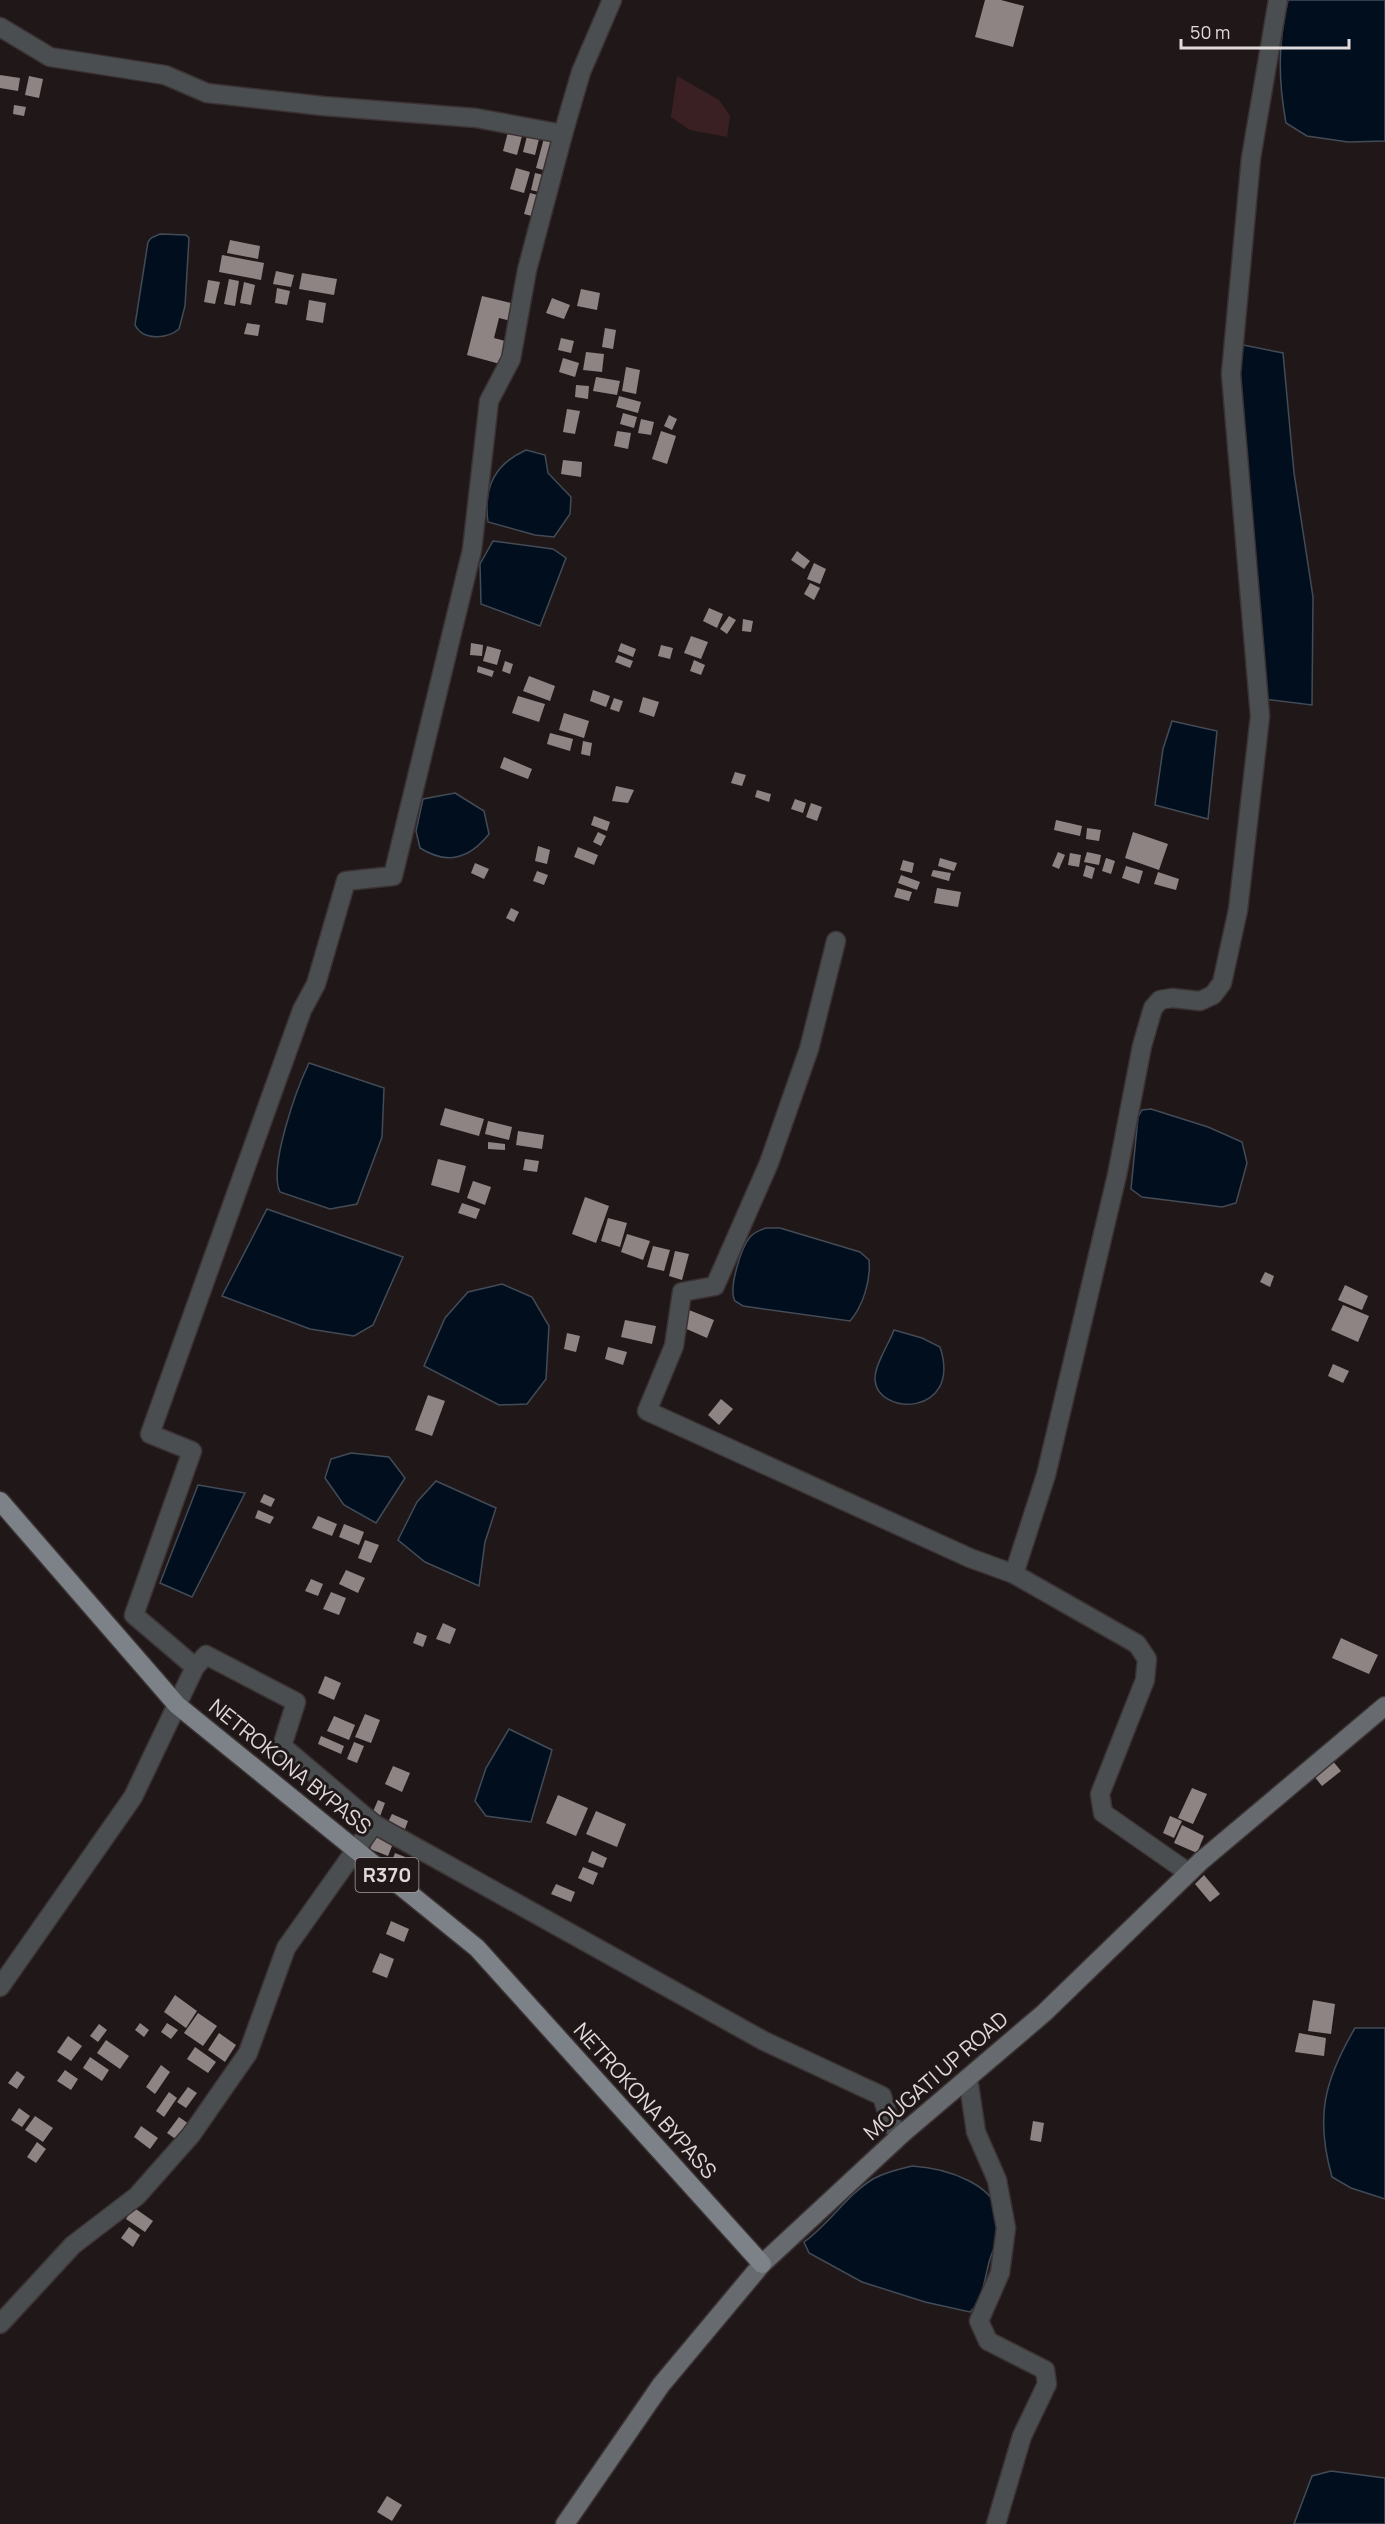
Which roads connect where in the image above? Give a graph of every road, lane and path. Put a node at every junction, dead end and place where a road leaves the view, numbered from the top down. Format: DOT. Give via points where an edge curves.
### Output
graph roads {
  1 [pos="612,0"];
  2 [pos="1278,0"];
  3 [pos="0,27"];
  4 [pos="563,134"];
  5 [pos="836,941"];
  6 [pos="0,1501"];
  7 [pos="1014,1574"];
  8 [pos="195,1667"];
  9 [pos="177,1705"];
  10 [pos="1385,1707"];
  11 [pos="374,1824"];
  12 [pos="355,1849"];
  13 [pos="1190,1873"];
  14 [pos="0,1987"];
  15 [pos="968,2078"];
  16 [pos="902,2134"];
  17 [pos="762,2264"];
  18 [pos="0,2324"];
  19 [pos="565,2524"];
  20 [pos="996,2524"];
  1 -- 4 [label="street" via="582,72"];
  2 -- 7 [label="street" via="1251,158 1231,374 1260,716 1238,910 1222,983 1213,994 1200,1001 1160,1000 1154,1008 1142,1046 1117,1175 1046,1474"];
  3 -- 4 [label="street" via="50,57 165,75 207,93 476,118"];
  4 -- 8 [label="street" via="527,270 511,359 489,401 472,550 393,876 346,881 316,984 302,1010 150,1434 192,1451 134,1615"];
  5 -- 7 [label="street" via="809,1049 769,1162 715,1286 682,1292 674,1346 647,1411 906,1530"];
  6 -- 9 [label="main road, NETROKONA BYPASS / R370"];
  7 -- 13 [label="street" via="1137,1644 1147,1659 1145,1680 1100,1794 1103,1813"];
  8 -- 9 [label="street"];
  8 -- 11 [label="street" via="206,1655 296,1702 282,1746"];
  9 -- 12 [label="main road, NETROKONA BYPASS / R370"];
  9 -- 14 [label="street" via="133,1797"];
  10 -- 13 [label="street, MOUGATI UP ROAD"];
  11 -- 12 [label="street"];
  11 -- 16 [label="street" via="764,2041 882,2096 891,2125"];
  12 -- 17 [label="main road, NETROKONA BYPASS / R370" via="477,1948"];
  12 -- 18 [label="street" via="286,1948 248,2053 191,2135 137,2196 73,2245"];
  13 -- 15 [label="street, MOUGATI UP ROAD" via="1044,2013"];
  15 -- 16 [label="street, MOUGATI UP ROAD"];
  15 -- 20 [label="street" via="976,2132 997,2180 1006,2228 1000,2273 980,2320 988,2341 1045,2370 1047,2384 1022,2436"];
  16 -- 17 [label="street, MOUGATI UP ROAD"];
  17 -- 19 [label="street, MOUGATI UP ROAD" via="661,2385"];
}
